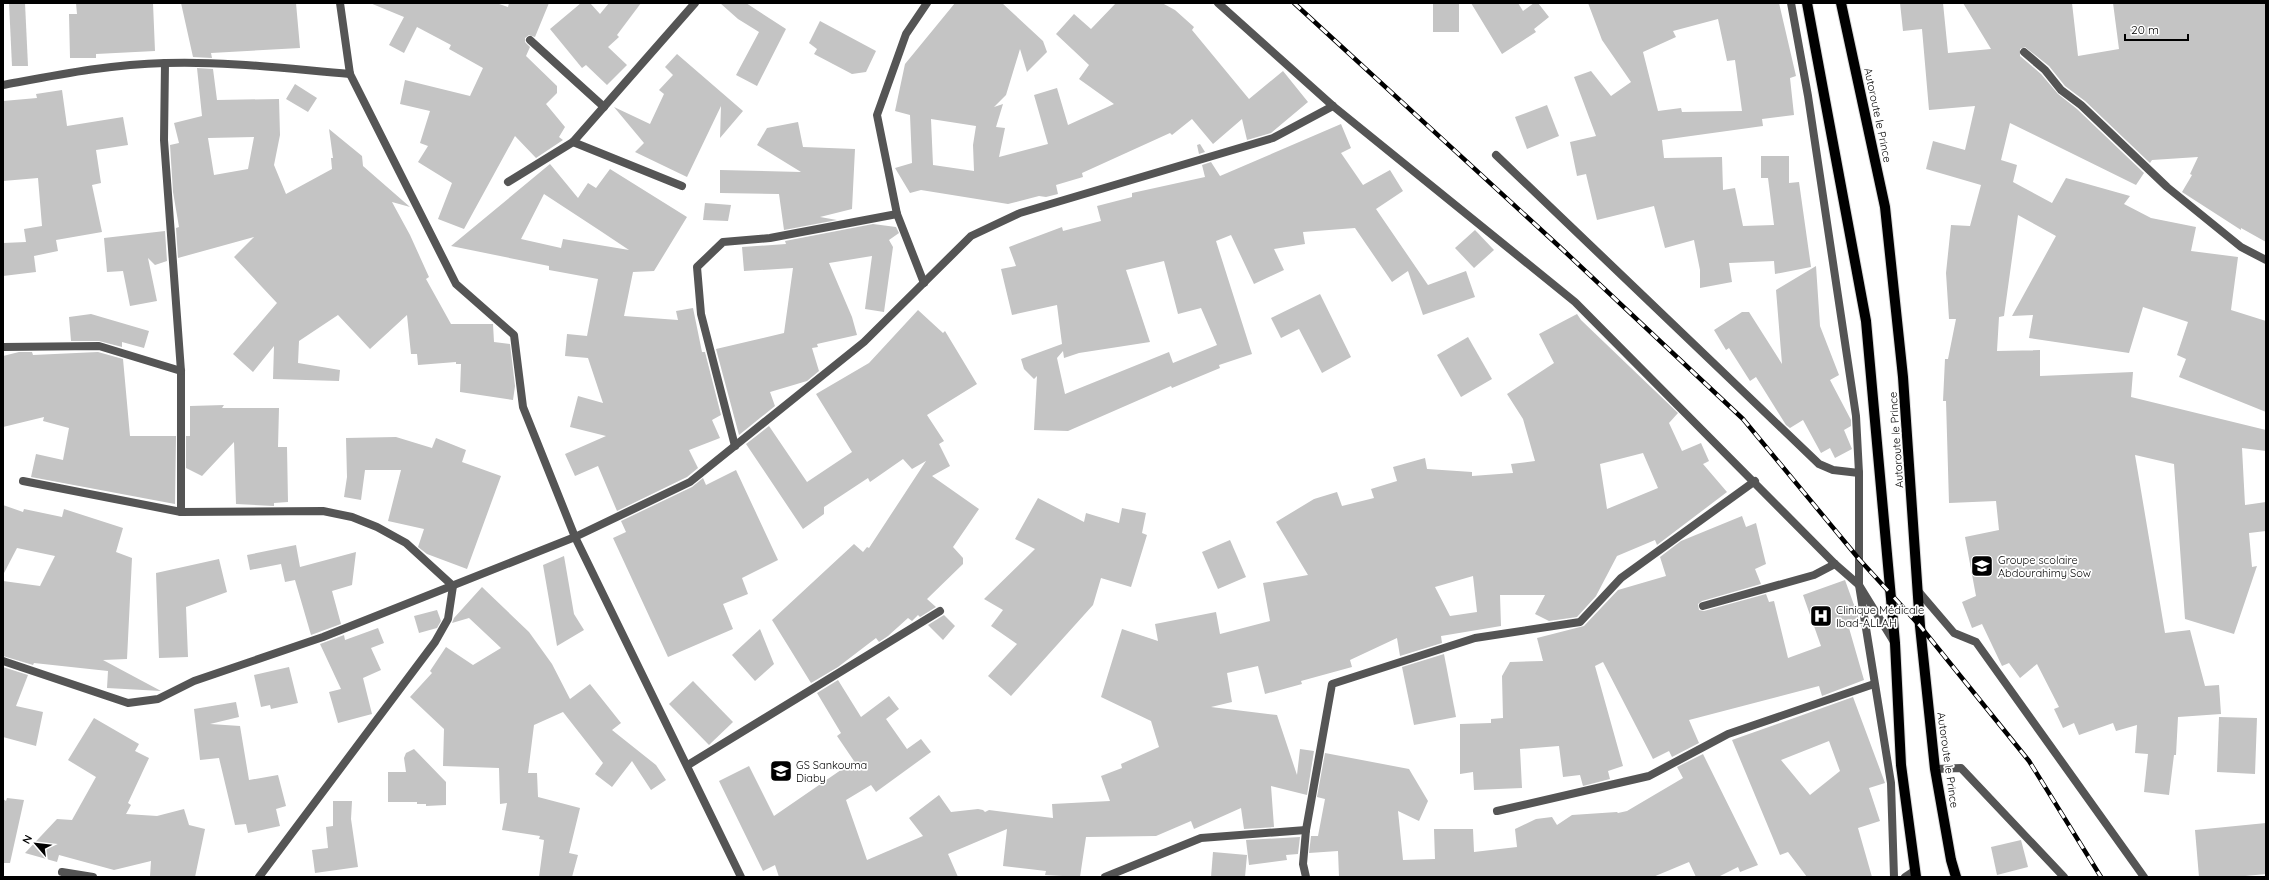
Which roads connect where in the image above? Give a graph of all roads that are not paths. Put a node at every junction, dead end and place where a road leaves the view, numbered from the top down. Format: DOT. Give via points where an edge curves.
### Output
graph roads {
  1 [pos="340,3"];
  2 [pos="695,3"];
  3 [pos="927,3"];
  4 [pos="1218,3"];
  5 [pos="1791,3"];
  6 [pos="1807,3"];
  7 [pos="1841,3"];
  8 [pos="530,40"];
  9 [pos="2024,52"];
  10 [pos="165,63"];
  11 [pos="350,74"];
  12 [pos="3,85"];
  13 [pos="604,106"];
  14 [pos="1333,106"];
  15 [pos="572,142"];
  16 [pos="1496,155"];
  17 [pos="508,182"];
  18 [pos="682,186"];
  19 [pos="898,214"];
  20 [pos="2266,260"];
  21 [pos="924,283"];
  22 [pos="3,347"];
  23 [pos="181,371"];
  24 [pos="736,446"];
  25 [pos="1859,473"];
  26 [pos="23,481"];
  27 [pos="1755,481"];
  28 [pos="181,512"];
  29 [pos="575,536"];
  30 [pos="1836,564"];
  31 [pos="1859,585"];
  32 [pos="454,586"];
  33 [pos="1919,592"];
  34 [pos="1703,606"];
  35 [pos="940,611"];
  36 [pos="1895,643"];
  37 [pos="3,661"];
  38 [pos="1874,684"];
  39 [pos="688,765"];
  40 [pos="1935,769"];
  41 [pos="1497,811"];
  42 [pos="1306,830"];
  43 [pos="62,872"];
  44 [pos="1915,874"];
  45 [pos="93,877"];
  46 [pos="259,877"];
  47 [pos="741,877"];
  48 [pos="1105,877"];
  49 [pos="1306,877"];
  50 [pos="1894,877"];
  51 [pos="1905,877"];
  52 [pos="1956,877"];
  53 [pos="2064,877"];
  54 [pos="2144,877"];
  1 -- 11 [label="street"];
  2 -- 13 [label="street"];
  3 -- 19 [label="street" via="906,34 877,115"];
  4 -- 14 [label="street"];
  5 -- 25 [label="street" via="1808,96 1856,416"];
  6 -- 36 [label="main road, Autoroute le Prince" via="1866,321"];
  7 -- 33 [label="main road, Autoroute le Prince" via="1886,207"];
  8 -- 13 [label="street"];
  9 -- 20 [label="street" via="2045,70 2061,90 2081,105 2167,187 2241,247"];
  10 -- 11 [label="street" via="229,64"];
  10 -- 12 [label="street" via="98,68"];
  10 -- 23 [label="street" via="164,140"];
  11 -- 29 [label="street" via="456,284 514,335 523,407"];
  13 -- 15 [label="street"];
  14 -- 21 [label="street" via="1273,138 1020,213 971,236"];
  14 -- 27 [label="street" via="1575,302"];
  15 -- 17 [label="street"];
  15 -- 18 [label="street"];
  16 -- 25 [label="street" via="1819,464 1832,470"];
  19 -- 21 [label="street"];
  19 -- 24 [label="street" via="770,238 723,242 697,267 701,314"];
  21 -- 24 [label="street" via="864,342"];
  22 -- 23 [label="street" via="99,346"];
  23 -- 28 [label="street"];
  24 -- 29 [label="street" via="690,482"];
  25 -- 31 [label="street"];
  26 -- 28 [label="street"];
  27 -- 30 [label="street"];
  27 -- 42 [label="street" via="1621,578 1580,622 1475,638 1332,684"];
  28 -- 32 [label="street" via="324,511 352,517 406,543"];
  29 -- 32 [label="street"];
  29 -- 39 [label="street"];
  30 -- 31 [label="street"];
  30 -- 34 [label="street" via="1814,575"];
  31 -- 36 [label="street"];
  31 -- 38 [label="street"];
  32 -- 37 [label="street" via="323,637 194,681 158,699 128,702"];
  32 -- 46 [label="street" via="448,619 436,642"];
  33 -- 40 [label="main road, Autoroute le Prince" via="1920,626"];
  33 -- 54 [label="street" via="1954,634 1976,642"];
  35 -- 39 [label="street"];
  36 -- 44 [label="main road, Autoroute le Prince" via="1901,765"];
  38 -- 41 [label="street" via="1728,734 1649,776"];
  38 -- 50 [label="street" via="1890,783"];
  39 -- 47 [label="street"];
  40 -- 52 [label="main road, Autoroute le Prince"];
  40 -- 53 [label="street" via="1961,768"];
  42 -- 48 [label="street" via="1201,838"];
  42 -- 49 [label="street" via="1303,864"];
  43 -- 45 [label="street"];
  44 -- 51 [label="street"];
}
